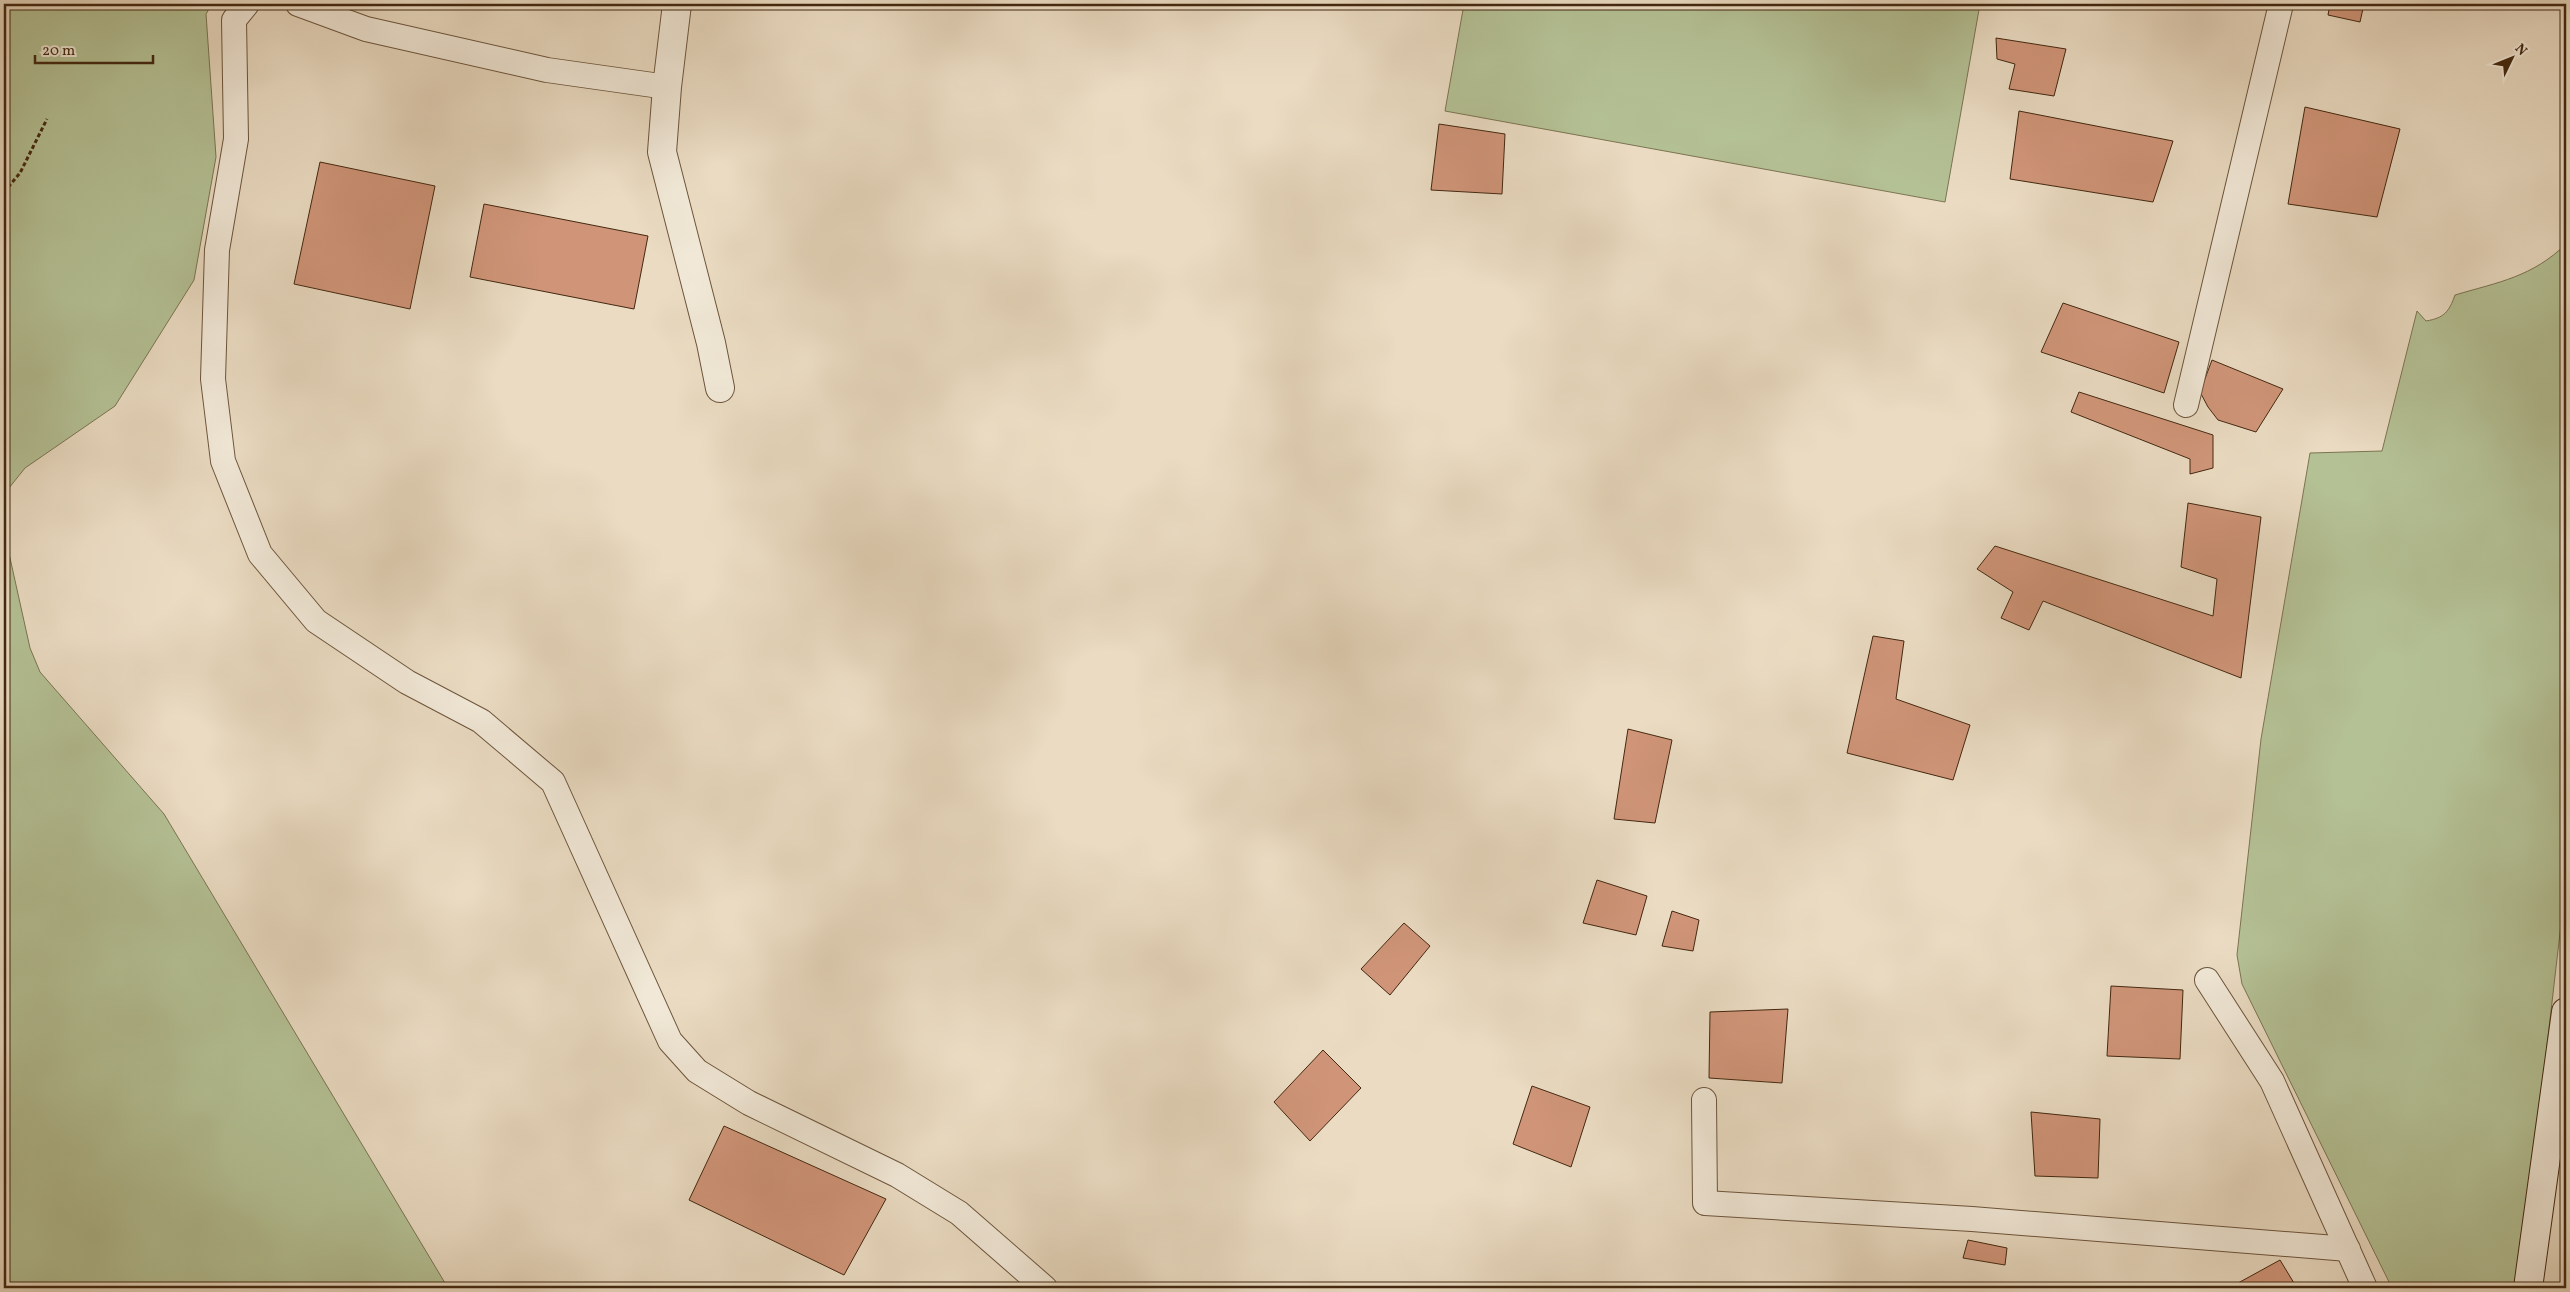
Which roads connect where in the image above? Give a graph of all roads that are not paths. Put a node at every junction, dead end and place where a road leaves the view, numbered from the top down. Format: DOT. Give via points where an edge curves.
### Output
graph roads {
  1 [pos="247,4"];
  2 [pos="298,4"];
  3 [pos="677,4"];
  4 [pos="2280,4"];
  5 [pos="666,87"];
  6 [pos="720,388"];
  7 [pos="2186,405"];
  8 [pos="2207,980"];
  9 [pos="2566,1012"];
  10 [pos="1704,1100"];
  11 [pos="2348,1249"];
  12 [pos="1045,1288"];
  13 [pos="2364,1288"];
  14 [pos="2528,1288"];
  1 -- 12 [label="lane" via="234,20 236,139 217,250 213,379 223,461 260,554 316,621 407,682 481,721 553,782 670,1041 697,1071 749,1103 897,1175 960,1213"];
  2 -- 5 [label="lane" via="366,29 548,70"];
  3 -- 5 [label="street"];
  4 -- 7 [label="lane"];
  5 -- 6 [label="street" via="662,152"];
  8 -- 11 [label="lane" via="2272,1081"];
  9 -- 14 [label="street"];
  10 -- 11 [label="lane" via="1705,1203"];
  11 -- 13 [label="lane"];
}
